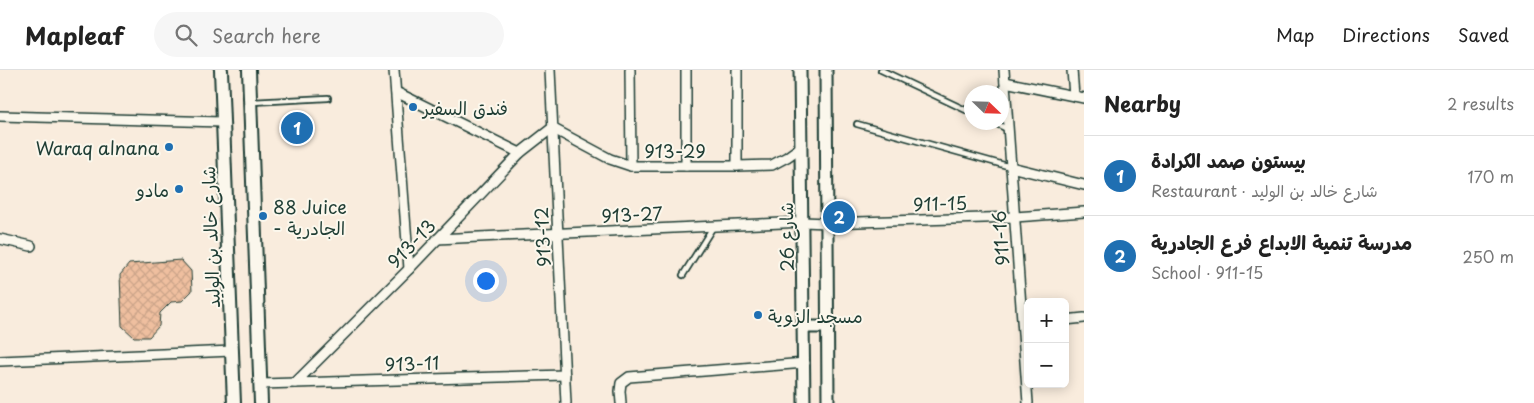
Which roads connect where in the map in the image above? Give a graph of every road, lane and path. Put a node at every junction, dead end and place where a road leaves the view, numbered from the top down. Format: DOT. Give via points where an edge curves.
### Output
graph roads {
  1 [pos="221,70"];
  2 [pos="249,70"];
  3 [pos="394,70"];
  4 [pos="550,70"];
  5 [pos="630,70"];
  6 [pos="686,70"];
  7 [pos="737,70"];
  8 [pos="800,70"];
  9 [pos="826,70"];
  10 [pos="881,70"];
  11 [pos="1004,70"];
  12 [pos="1072,70"];
  13 [pos="1005,82"];
  14 [pos="1005,85"];
  15 [pos="396,92"];
  16 [pos="1074,96"];
  17 [pos="328,98"];
  18 [pos="1084,98"];
  19 [pos="251,102"];
  20 [pos="964,109"];
  21 [pos="0,116"];
  22 [pos="222,122"];
  23 [pos="857,124"];
  24 [pos="552,128"];
  25 [pos="1009,130"];
  26 [pos="802,147"];
  27 [pos="520,153"];
  28 [pos="631,166"];
  29 [pos="686,166"];
  30 [pos="737,166"];
  31 [pos="1012,167"];
  32 [pos="1084,185"];
  33 [pos="1084,212"];
  34 [pos="1015,217"];
  35 [pos="803,222"];
  36 [pos="827,223"];
  37 [pos="713,226"];
  38 [pos="558,233"];
  39 [pos="437,238"];
  40 [pos="0,239"];
  41 [pos="31,246"];
  42 [pos="409,269"];
  43 [pos="683,275"];
  44 [pos="1024,312"];
  45 [pos="1084,318"];
  46 [pos="1069,320"];
  47 [pos="804,327"];
  48 [pos="828,327"];
  49 [pos="1026,343"];
  50 [pos="232,351"];
  51 [pos="0,361"];
  52 [pos="804,363"];
  53 [pos="565,375"];
  54 [pos="295,383"];
  55 [pos="260,384"];
  56 [pos="234,403"];
  57 [pos="261,403"];
  58 [pos="566,403"];
  59 [pos="621,403"];
  60 [pos="804,403"];
  61 [pos="828,403"];
  62 [pos="1028,403"];
  1 -- 22 [label="main road, شارع خالد بن الوليد"];
  2 -- 19 [label="main road"];
  3 -- 15 [label="street"];
  4 -- 24 [label="street, 913-12"];
  5 -- 28 [label="street"];
  6 -- 29 [label="street"];
  7 -- 30 [label="street"];
  8 -- 26 [label="street, شارع 26"];
  9 -- 36 [label="street"];
  10 -- 20 [label="lane"];
  11 -- 13 [label="street, 911-16"];
  12 -- 16 [label="street"];
  13 -- 14 [label="street, 911-16"];
  13 -- 16 [label="street"];
  15 -- 27 [label="street"];
  15 -- 42 [label="street"];
  16 -- 18 [label="street"];
  17 -- 19 [label="lane"];
  19 -- 55 [label="main road"];
  21 -- 22 [label="street"];
  22 -- 50 [label="main road, شارع خالد بن الوليد"];
  23 -- 31 [label="lane"];
  24 -- 27 [label="street, 913-13"];
  24 -- 28 [label="street, 913-29" via="610,159"];
  24 -- 38 [label="street, 913-12"];
  25 -- 31 [label="street, 911-16"];
  26 -- 30 [label="street, 913-29" via="772,165"];
  26 -- 35 [label="street, شارع 26"];
  27 -- 39 [label="street, 913-13"];
  28 -- 29 [label="street, 913-29"];
  29 -- 30 [label="street, 913-29"];
  31 -- 32 [label="street"];
  31 -- 34 [label="street, 911-16"];
  33 -- 34 [label="street, 911-15"];
  34 -- 36 [label="street, 911-15"];
  34 -- 44 [label="street, 911-16"];
  35 -- 36 [label="street, 913-27"];
  35 -- 37 [label="street, 913-27"];
  35 -- 47 [label="street, شارع 26"];
  36 -- 48 [label="street"];
  37 -- 38 [label="street, 913-27"];
  37 -- 43 [label="lane"];
  38 -- 39 [label="street, 913-27"];
  38 -- 53 [label="street, 913-12"];
  39 -- 42 [label="street, 913-13"];
  40 -- 41 [label="street"];
  42 -- 54 [label="street, 913-13"];
  45 -- 46 [label="street"];
  47 -- 48 [label="street"];
  47 -- 52 [label="street, شارع 26"];
  48 -- 61 [label="street"];
  49 -- 62 [label="street, 911-16"];
  50 -- 51 [label="street"];
  50 -- 56 [label="main road, شارع خالد بن الوليد"];
  52 -- 59 [label="street" via="629,377 621,383"];
  52 -- 60 [label="street, شارع 26"];
  53 -- 54 [label="street, 913-11"];
  53 -- 58 [label="street, 913-12"];
  54 -- 55 [label="street, 913-11"];
  55 -- 57 [label="main road"];
}
